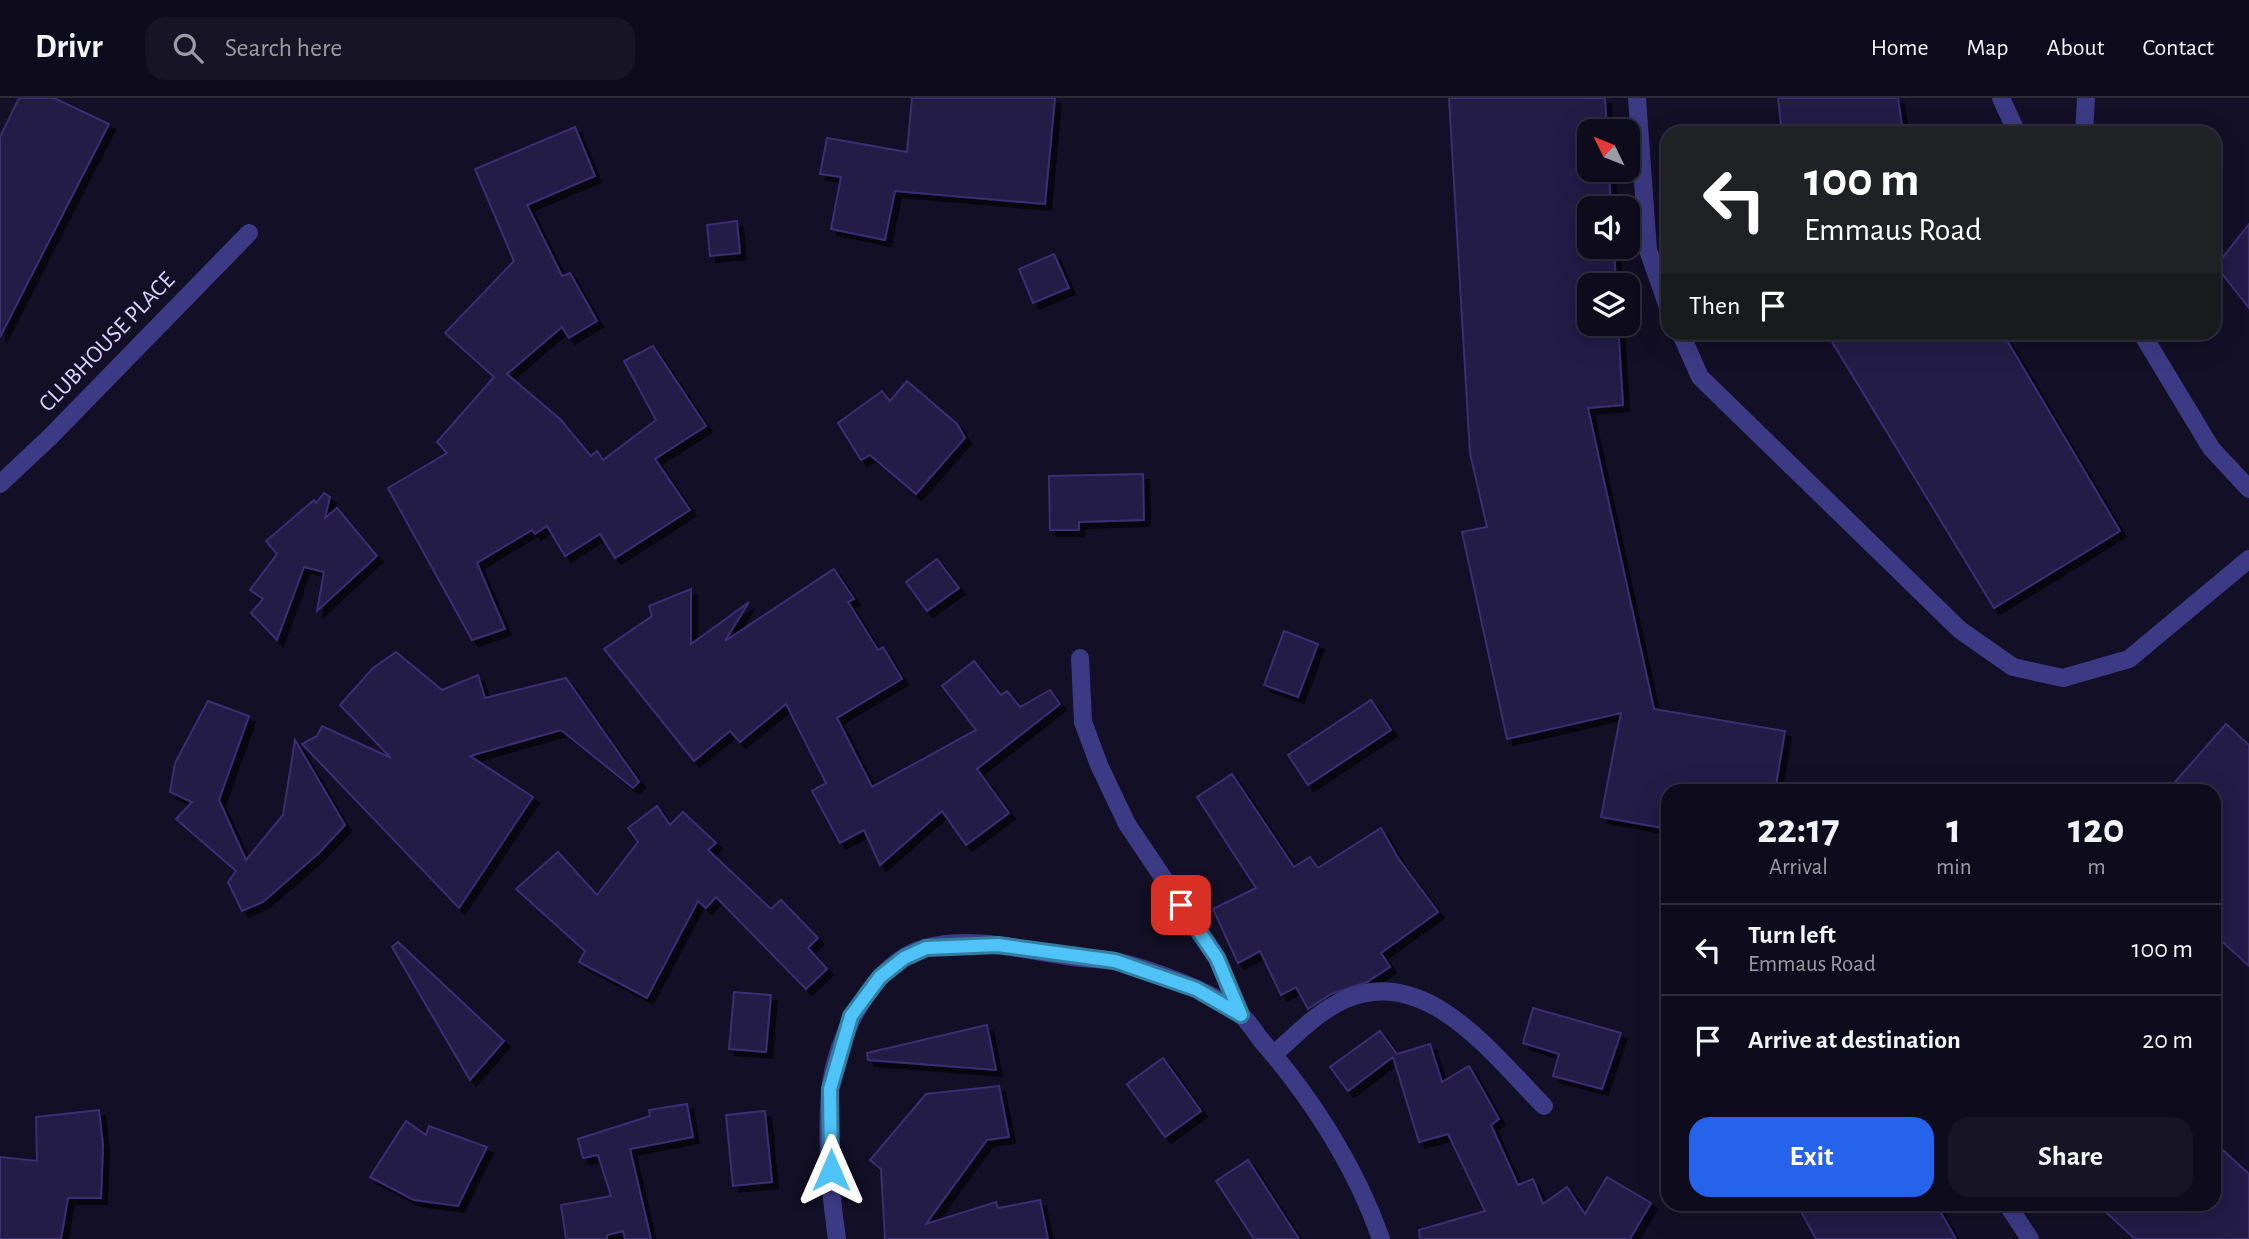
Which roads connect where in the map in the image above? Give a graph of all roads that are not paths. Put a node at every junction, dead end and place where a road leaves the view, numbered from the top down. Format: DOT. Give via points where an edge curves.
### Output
graph roads {
  1 [pos="1637,98"];
  2 [pos="2001,98"];
  3 [pos="2086,98"];
  4 [pos="2014,126"];
  5 [pos="2084,126"];
  6 [pos="249,233"];
  7 [pos="1661,287"];
  8 [pos="1683,340"];
  9 [pos="2146,340"];
  10 [pos="0,484"];
  11 [pos="2249,489"];
  12 [pos="2249,559"];
  13 [pos="1080,658"];
  14 [pos="1241,1015"];
  15 [pos="1273,1054"];
  16 [pos="1544,1106"];
  17 [pos="2012,1211"];
  18 [pos="837,1239"];
  19 [pos="1381,1239"];
  20 [pos="2030,1239"];
  1 -- 7 [label="street" via="1648,250"];
  2 -- 4 [label="street"];
  3 -- 5 [label="street"];
  6 -- 10 [label="street, CLUBHOUSE PLACE"];
  8 -- 12 [label="street" via="1700,377 1960,630 2013,667 2063,678 2129,659"];
  9 -- 11 [label="street" via="2211,448"];
  13 -- 14 [label="street" via="1083,722 1099,765 1128,824 1217,958"];
  14 -- 15 [label="street"];
  14 -- 18 [label="street" via="1196,989 1115,961 998,945 926,948 904,958 880,977 851,1016 830,1089 831,1198"];
  15 -- 16 [label="street" via="1346,999 1371,991 1407,994 1436,1006 1467,1030"];
  15 -- 19 [label="street" via="1321,1117"];
  17 -- 20 [label="street"];
}
